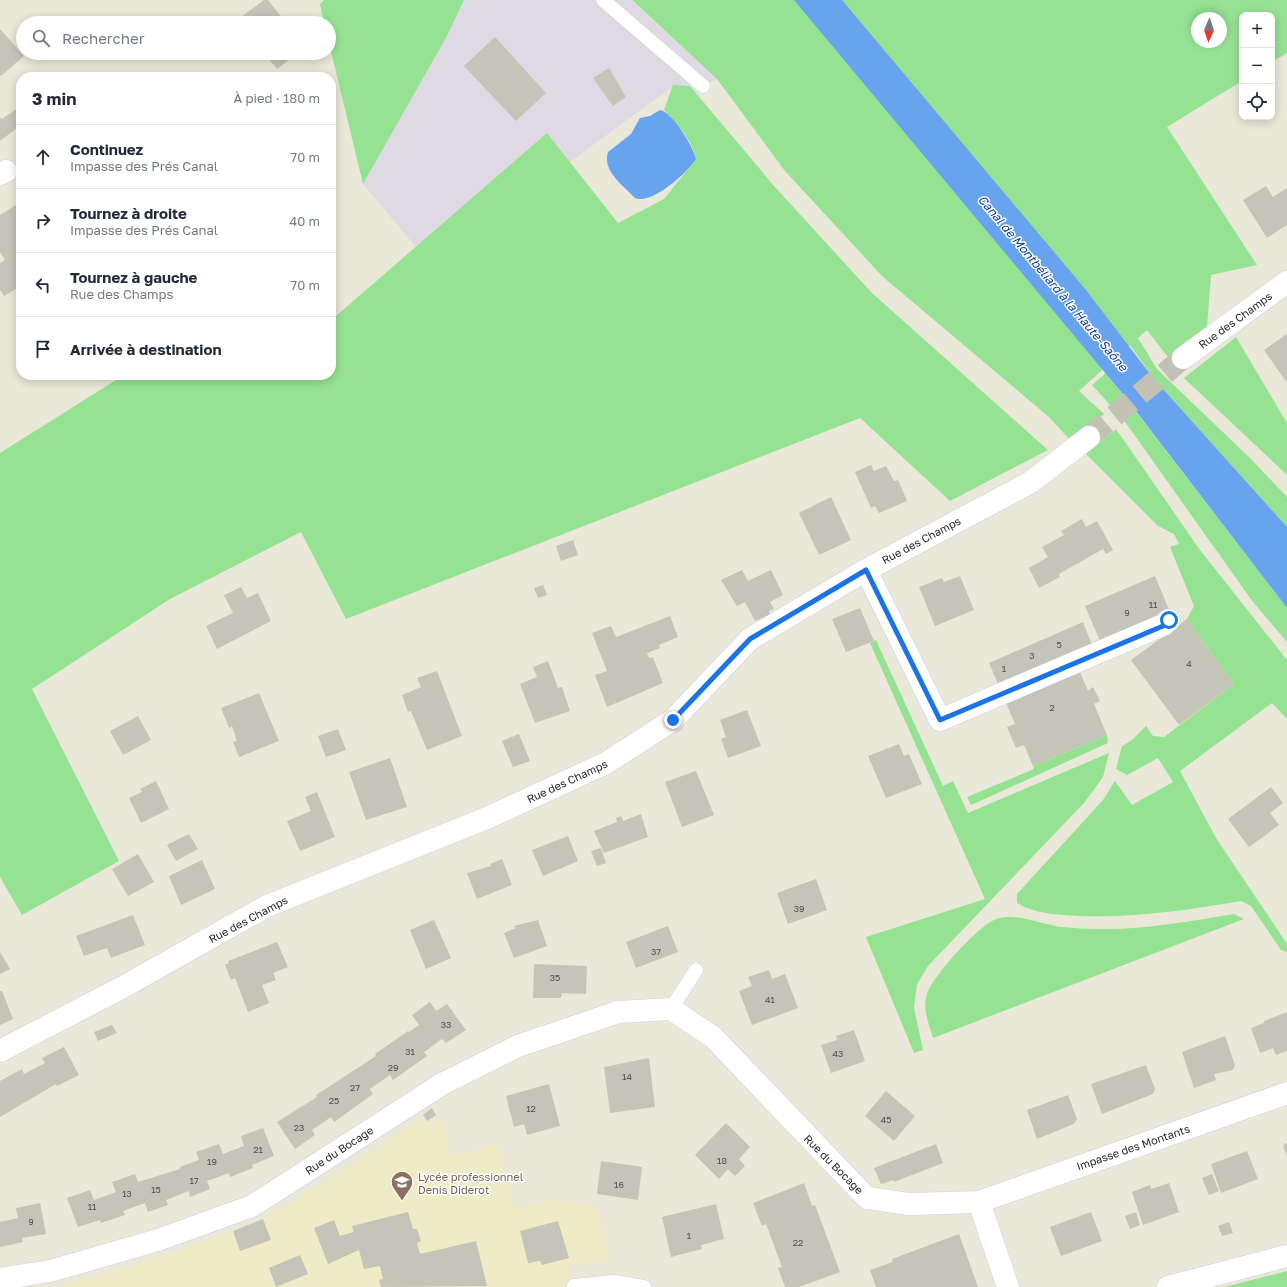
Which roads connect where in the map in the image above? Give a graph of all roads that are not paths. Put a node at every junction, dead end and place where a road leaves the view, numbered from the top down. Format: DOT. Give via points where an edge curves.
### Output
graph roads {
  1 [pos="603,0"];
  2 [pos="703,86"];
  3 [pos="1287,282"];
  4 [pos="1183,358"];
  5 [pos="1089,437"];
  6 [pos="866,570"];
  7 [pos="1169,620"];
  8 [pos="696,970"];
  9 [pos="671,1009"];
  10 [pos="0,1051"];
  11 [pos="1287,1093"];
  12 [pos="979,1202"];
  13 [pos="1287,1256"];
  14 [pos="0,1279"];
  15 [pos="574,1286"];
  16 [pos="644,1287"];
  17 [pos="1008,1287"];
  18 [pos="1168,1287"];
  1 -- 2 [label="lane"];
  3 -- 4 [label="street, Rue des Champs"];
  5 -- 6 [label="street, Rue des Champs" via="1031,482"];
  6 -- 7 [label="street" via="940,720 1106,651 1163,626"];
  6 -- 10 [label="street, Rue des Champs" via="750,639 673,720 606,763 487,818 267,906 124,987"];
  8 -- 9 [label="lane"];
  9 -- 12 [label="street, Rue du Bocage" via="713,1037 867,1198 909,1204"];
  9 -- 14 [label="street, Rue du Bocage" via="618,1012 518,1046 442,1084 252,1206 158,1240 50,1271"];
  11 -- 12 [label="street, Impasse des Montants"];
  12 -- 17 [label="street"];
  13 -- 18 [label="street"];
  15 -- 16 [label="lane" via="614,1282"];
}
